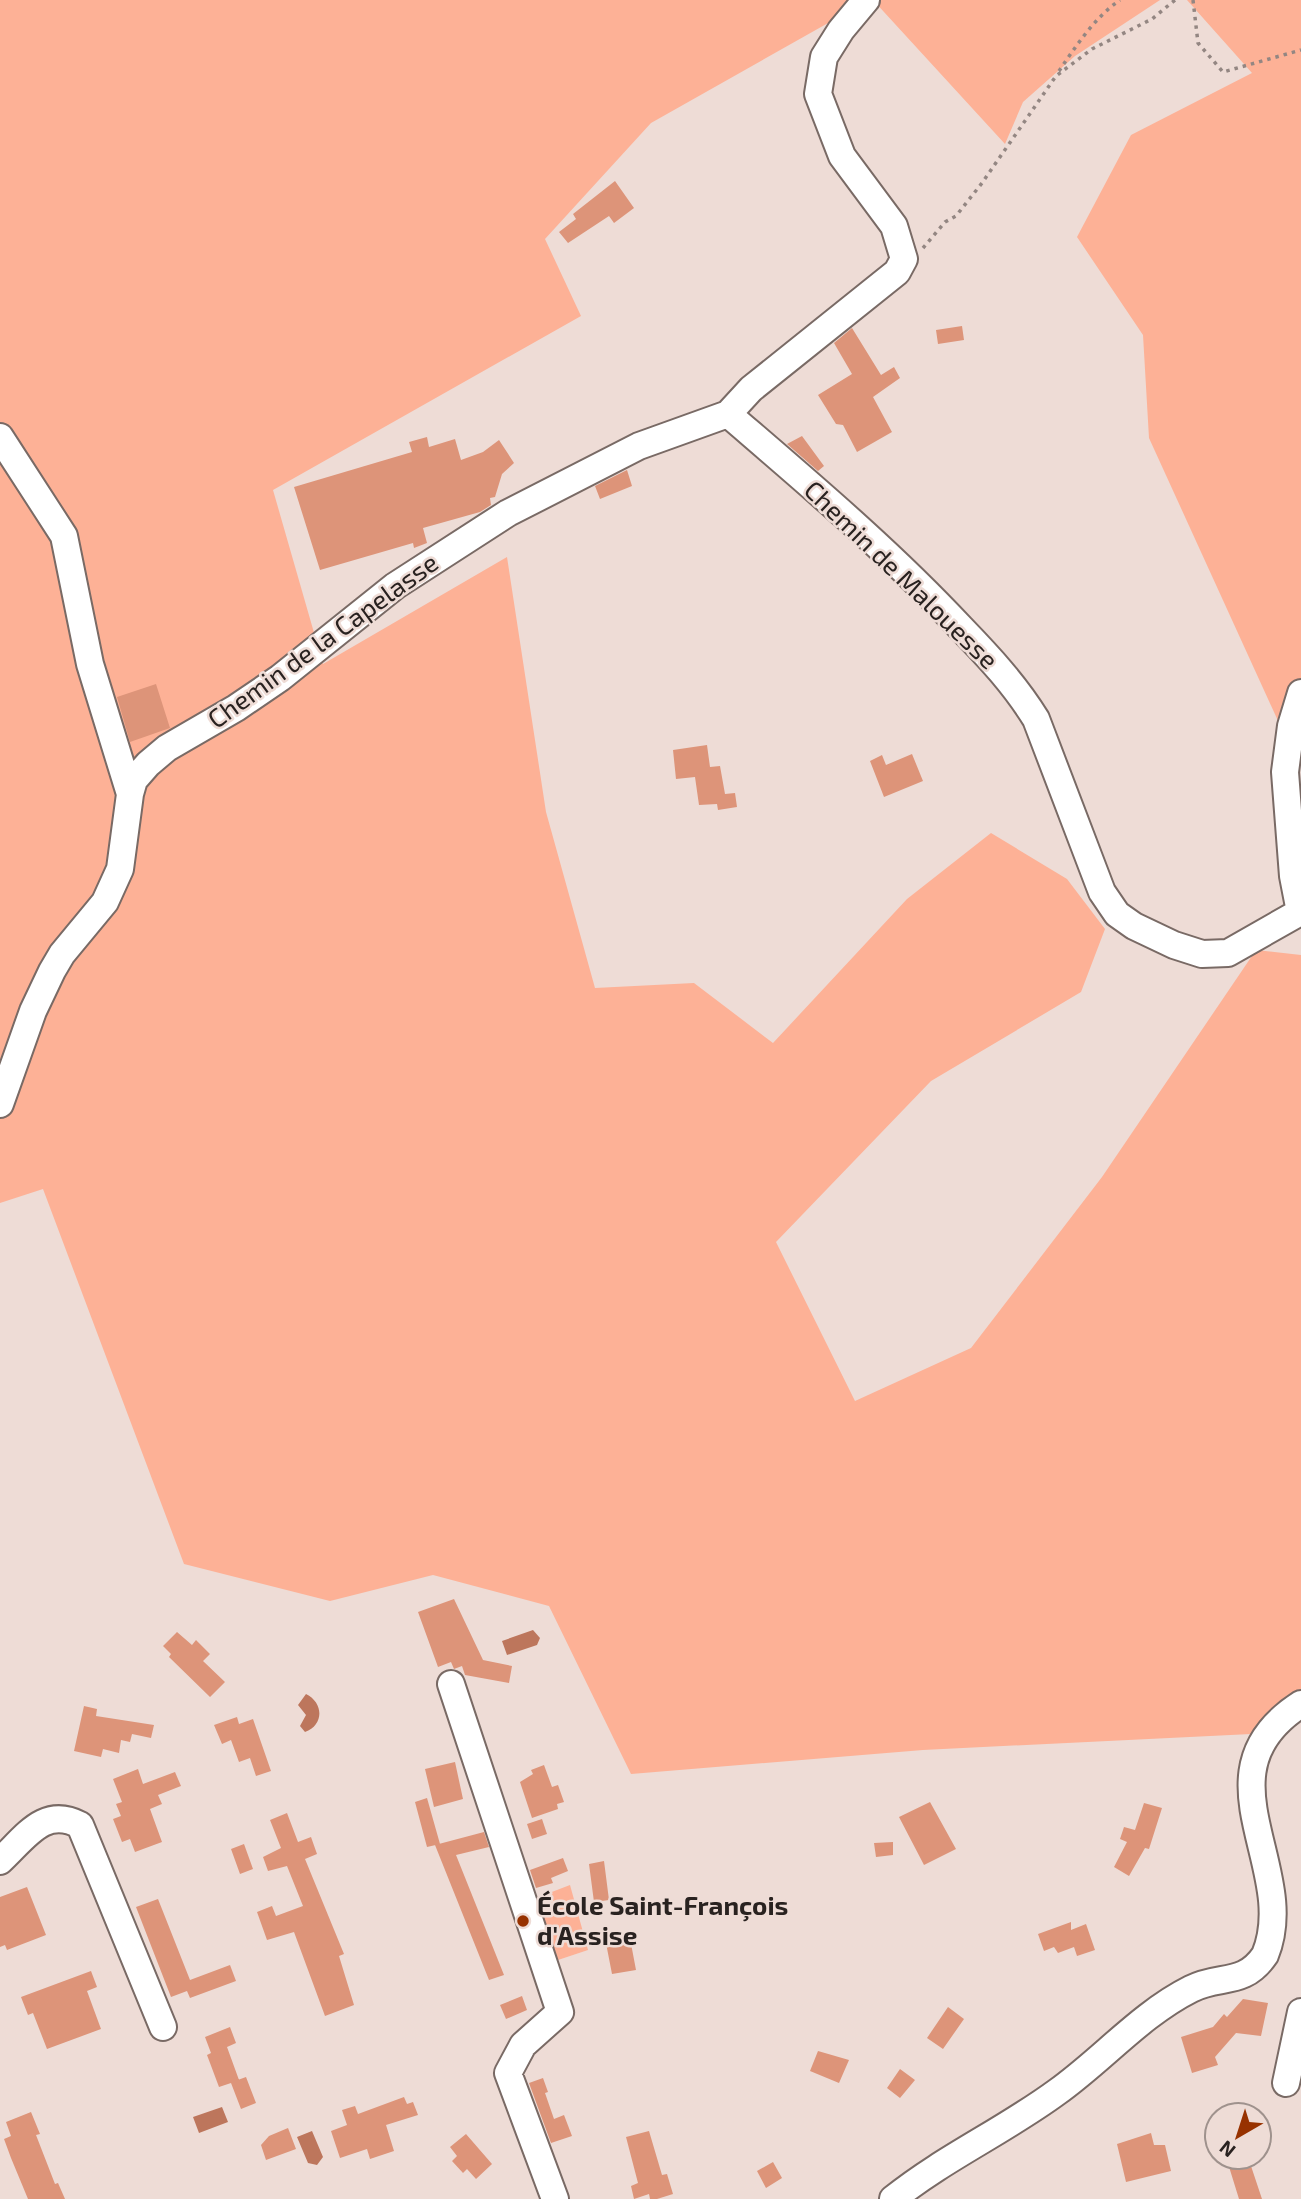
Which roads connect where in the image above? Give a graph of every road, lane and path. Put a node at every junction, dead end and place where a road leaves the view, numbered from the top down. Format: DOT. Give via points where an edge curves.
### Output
graph roads {
  1 [pos="866,0"];
  2 [pos="1120,0"];
  3 [pos="1175,0"];
  4 [pos="1193,0"];
  5 [pos="1301,50"];
  6 [pos="1056,76"];
  7 [pos="897,272"];
  8 [pos="728,414"];
  9 [pos="0,437"];
  10 [pos="1301,693"];
  11 [pos="130,794"];
  12 [pos="1301,913"];
  13 [pos="0,1104"];
  14 [pos="451,1684"];
  15 [pos="1301,1704"];
  16 [pos="0,1861"];
  17 [pos="1301,1912"];
  18 [pos="1278,1930"];
  19 [pos="1301,2012"];
  20 [pos="163,2027"];
  21 [pos="1286,2082"];
  22 [pos="555,2199"];
  23 [pos="893,2199"];
  1 -- 7 [label="street" via="824,57 818,94 842,156 894,226 904,259"];
  2 -- 6 [label="path" via="1078,43"];
  3 -- 6 [label="path" via="1152,19 1092,49"];
  4 -- 5 [label="path" via="1198,43 1223,72"];
  6 -- 7 [label="path" via="956,216"];
  7 -- 8 [label="street" via="751,389"];
  8 -- 11 [label="street, Chemin de la Capelasse" via="639,446 508,513 395,586 236,708 167,748 134,780"];
  8 -- 12 [label="street, Chemin de Malouesse" via="924,589 1022,696 1036,719 1102,892 1117,914 1174,945 1202,954 1228,953"];
  9 -- 11 [label="street" via="64,536 90,664"];
  10 -- 12 [label="street" via="1285,772 1293,876"];
  11 -- 13 [label="street, Chemin de la Capelasse" via="120,869 105,902 52,971"];
  14 -- 22 [label="street" via="560,2012 523,2045 508,2073"];
  15 -- 18 [label="street" via="1280,1717 1261,1743 1255,1783 1283,1874"];
  16 -- 20 [label="street" via="48,1818 66,1817 80,1825"];
  17 -- 18 [label="street"];
  18 -- 23 [label="street" via="1264,1956 1244,1977 1192,1988 1056,2093"];
  19 -- 21 [label="street"];
}
